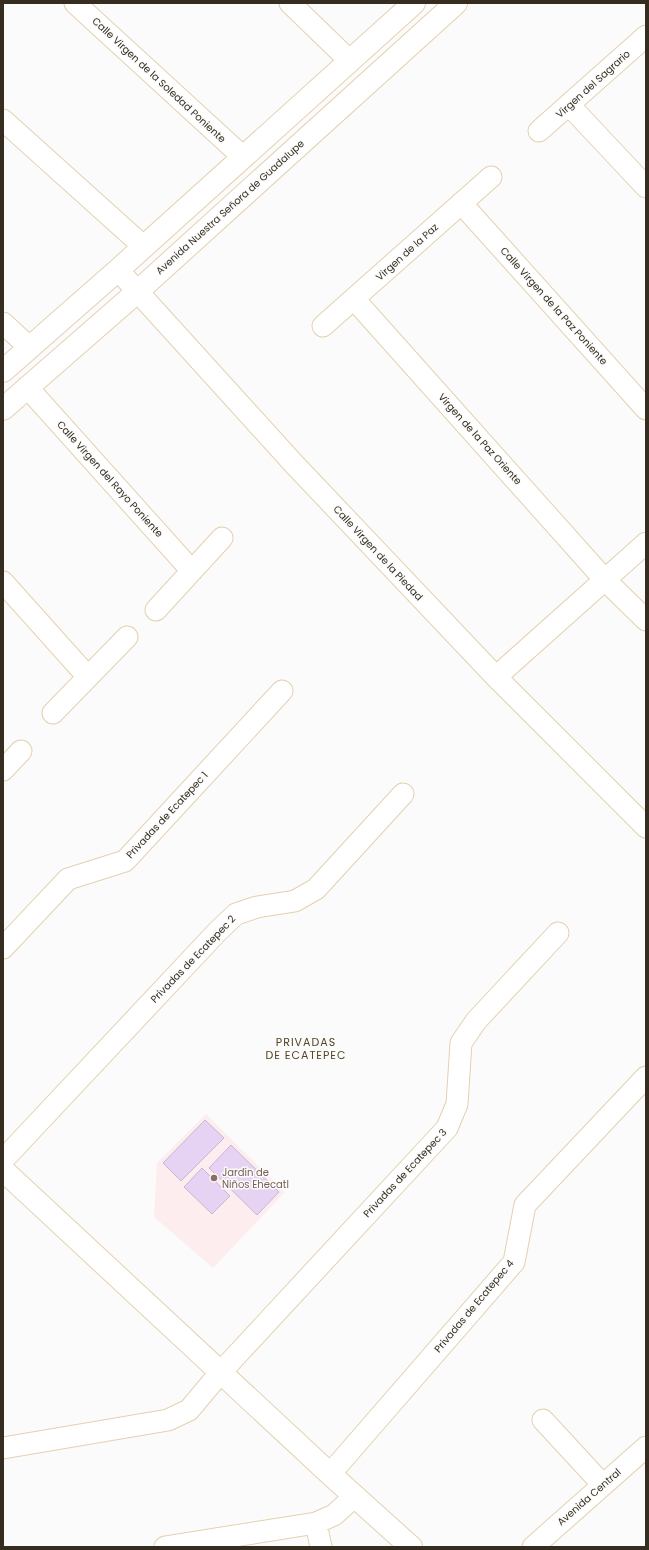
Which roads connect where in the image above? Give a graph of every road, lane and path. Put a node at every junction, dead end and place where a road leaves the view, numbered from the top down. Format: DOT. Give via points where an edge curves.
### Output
graph roads {
  1 [pos="75,3"];
  2 [pos="290,3"];
  3 [pos="414,3"];
  4 [pos="456,3"];
  5 [pos="646,36"];
  6 [pos="350,61"];
  7 [pos="570,105"];
  8 [pos="3,120"];
  9 [pos="539,132"];
  10 [pos="243,157"];
  11 [pos="491,177"];
  12 [pos="646,187"];
  13 [pos="461,203"];
  14 [pos="143,246"];
  15 [pos="118,270"];
  16 [pos="137,292"];
  17 [pos="354,299"];
  18 [pos="3,323"];
  19 [pos="323,326"];
  20 [pos="29,348"];
  21 [pos="3,371"];
  22 [pos="27,387"];
  23 [pos="3,409"];
  24 [pos="646,409"];
  25 [pos="222,538"];
  26 [pos="646,543"];
  27 [pos="192,571"];
  28 [pos="605,580"];
  29 [pos="3,582"];
  30 [pos="156,610"];
  31 [pos="646,620"];
  32 [pos="127,637"];
  33 [pos="496,677"];
  34 [pos="88,678"];
  35 [pos="282,691"];
  36 [pos="53,714"];
  37 [pos="21,751"];
  38 [pos="3,770"];
  39 [pos="403,794"];
  40 [pos="646,827"];
  41 [pos="558,933"];
  42 [pos="3,948"];
  43 [pos="646,1077"];
  44 [pos="3,1160"];
  45 [pos="3,1170"];
  46 [pos="220,1373"];
  47 [pos="543,1420"];
  48 [pos="3,1448"];
  49 [pos="646,1448"];
  50 [pos="330,1474"];
  51 [pos="603,1485"];
  52 [pos="355,1496"];
  53 [pos="316,1523"];
  54 [pos="187,1545"];
  55 [pos="165,1547"];
  56 [pos="321,1547"];
  57 [pos="411,1547"];
  58 [pos="533,1547"];
  1 -- 10 [label="street, Calle Virgen de la Soledad Poniente"];
  2 -- 6 [label="street"];
  3 -- 6 [label="street"];
  4 -- 16 [label="street, Avenida Nuestra Señora de Guadalupe"];
  5 -- 7 [label="street, Virgen del Sagrario"];
  6 -- 10 [label="street"];
  7 -- 9 [label="street, Virgen del Sagrario"];
  7 -- 12 [label="street"];
  8 -- 14 [label="street"];
  10 -- 14 [label="street"];
  11 -- 13 [label="street, Virgen de la Paz"];
  13 -- 17 [label="street, Virgen de la Paz"];
  13 -- 24 [label="street, Calle Virgen de la Paz Poniente"];
  14 -- 15 [label="street"];
  15 -- 16 [label="street, Calle Virgen de la Piedad"];
  15 -- 20 [label="street"];
  16 -- 22 [label="street, Avenida Nuestra Señora de Guadalupe"];
  16 -- 33 [label="street, Calle Virgen de la Piedad" via="294,464"];
  17 -- 19 [label="street, Virgen de la Paz"];
  17 -- 28 [label="street, Virgen de la Paz Oriente"];
  18 -- 20 [label="street"];
  20 -- 21 [label="street"];
  22 -- 23 [label="street, Avenida Nuestra Señora de Guadalupe"];
  22 -- 27 [label="street, Calle Virgen del Rayo Poniente"];
  25 -- 27 [label="street"];
  26 -- 28 [label="street"];
  27 -- 30 [label="street"];
  28 -- 31 [label="street, Virgen de la Paz Oriente"];
  28 -- 33 [label="street"];
  29 -- 34 [label="street"];
  32 -- 34 [label="street"];
  33 -- 40 [label="street, Calle Virgen de la Piedad"];
  34 -- 36 [label="street"];
  35 -- 42 [label="street, Privadas de Ecatepec 1" via="125,861 68,879"];
  37 -- 38 [label="street"];
  39 -- 44 [label="street, Privadas de Ecatepec 2" via="316,889 295,901 257,907 236,914"];
  41 -- 46 [label="street, Privadas de Ecatepec 3" via="476,1020 461,1043 457,1104 447,1128"];
  43 -- 50 [label="street, Privadas de Ecatepec 4" via="525,1205 514,1262"];
  45 -- 46 [label="street"];
  46 -- 48 [label="street, Privadas de Ecatepec 3" via="189,1410 168,1420"];
  46 -- 50 [label="street"];
  47 -- 51 [label="street"];
  49 -- 51 [label="street, Avenida Central"];
  50 -- 52 [label="street"];
  51 -- 58 [label="street, Avenida Central"];
  52 -- 53 [label="street" via="334,1515"];
  52 -- 57 [label="street"];
  53 -- 54 [label="street"];
  53 -- 56 [label="street"];
  54 -- 55 [label="street"];
}
